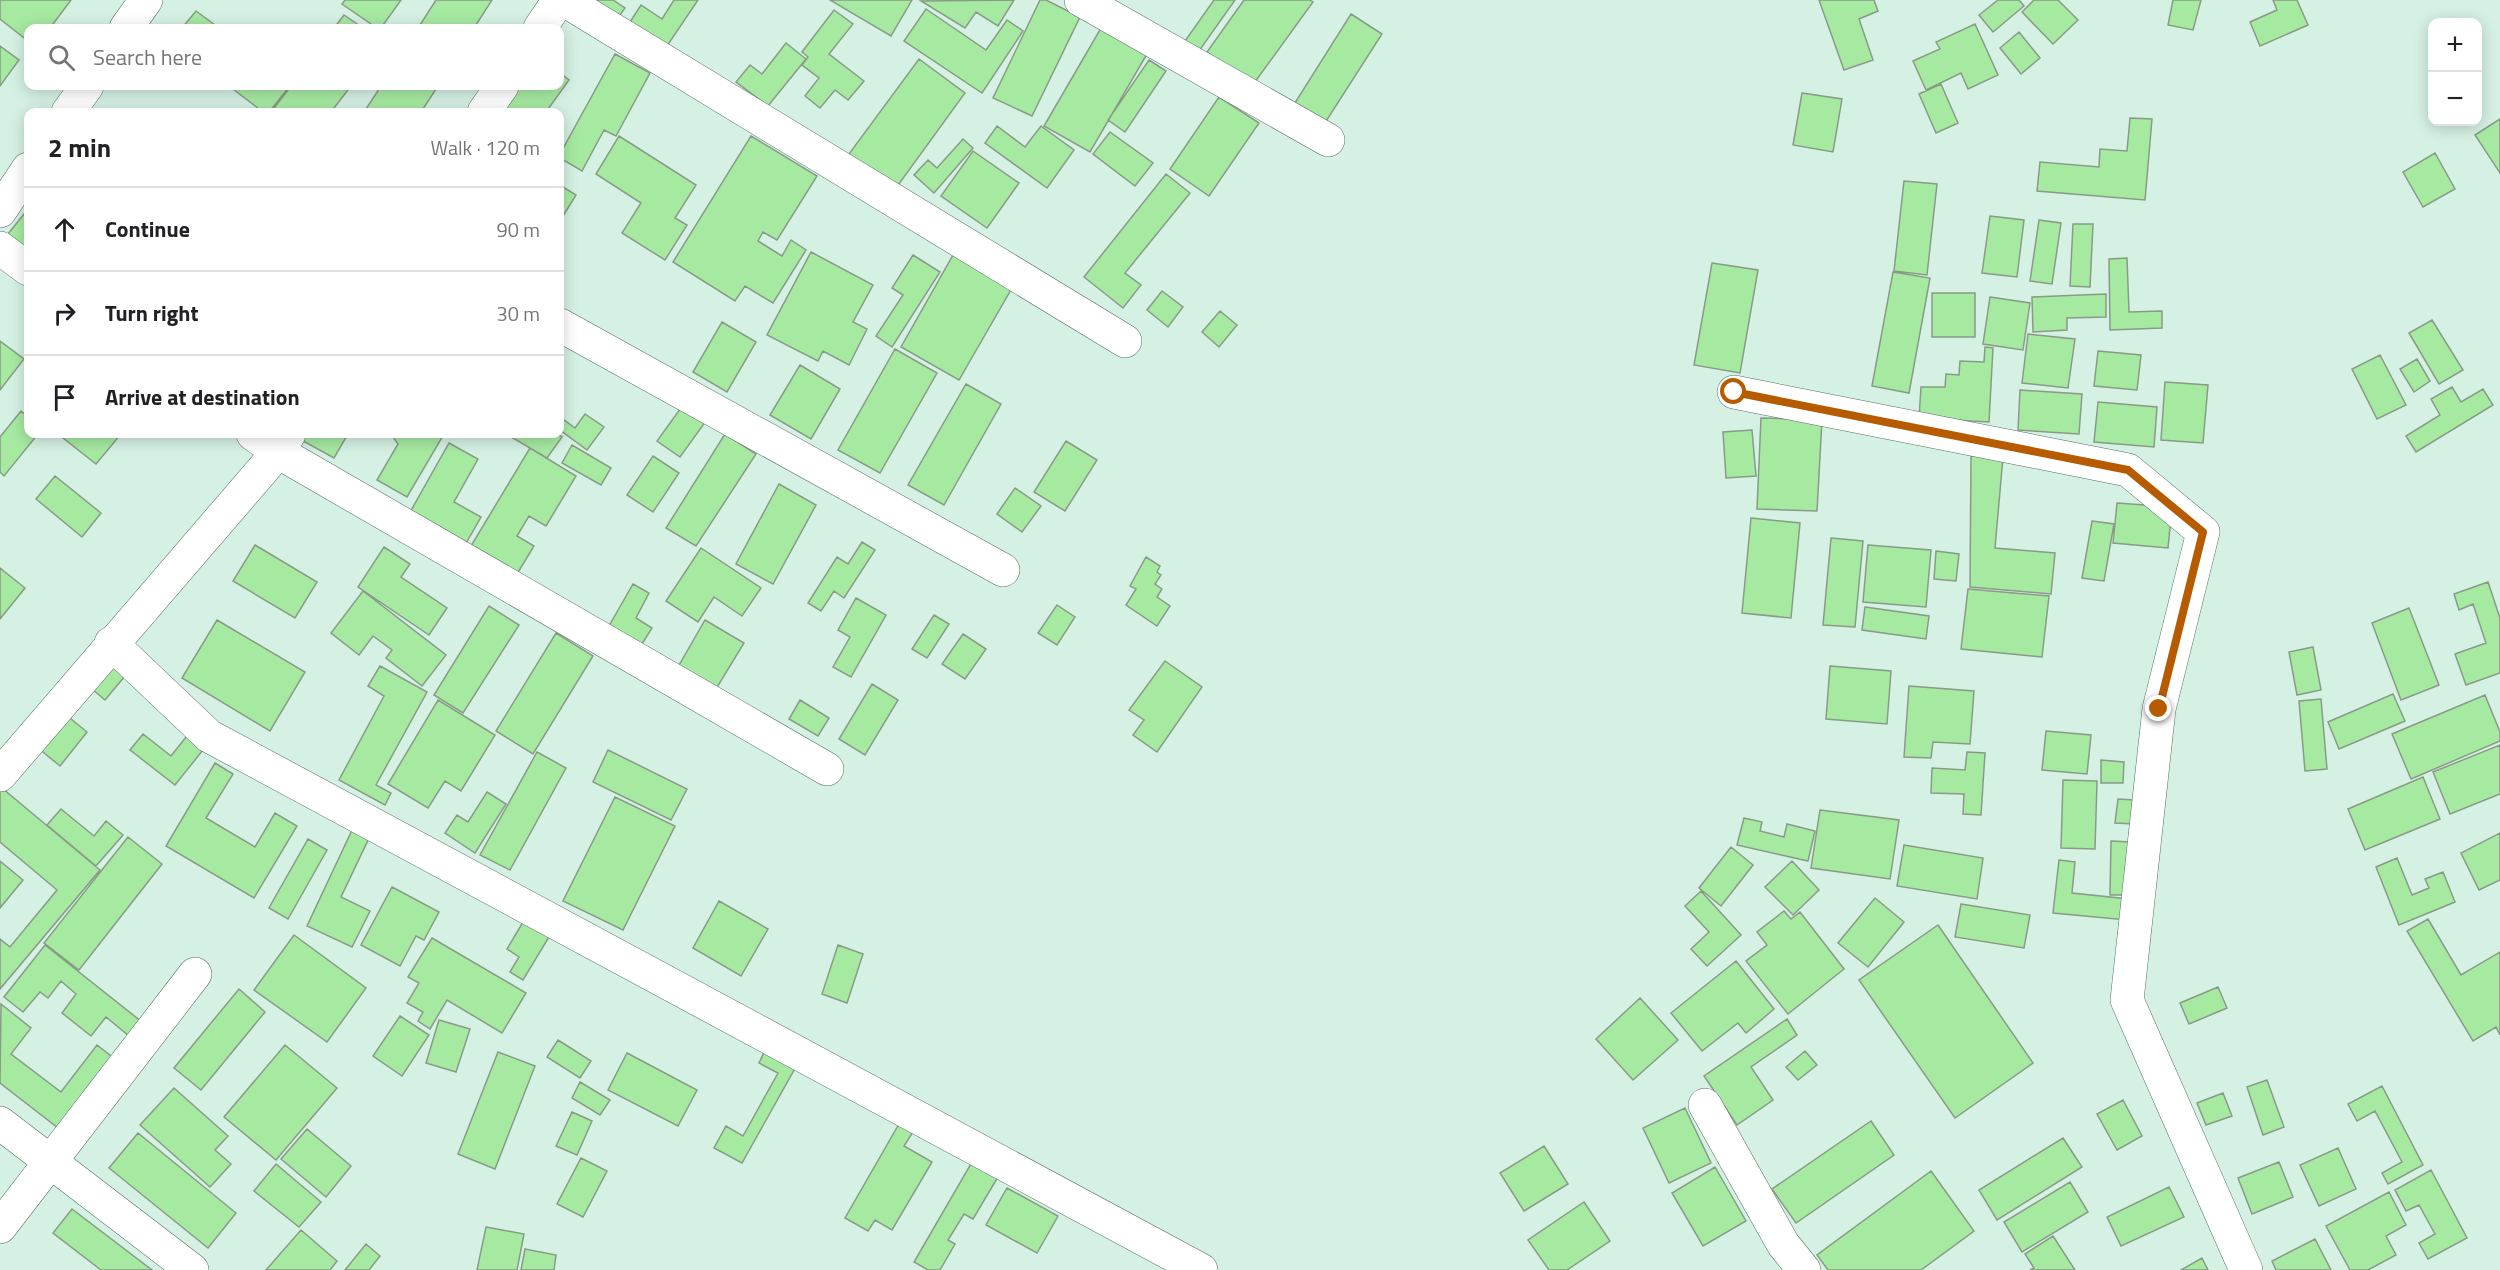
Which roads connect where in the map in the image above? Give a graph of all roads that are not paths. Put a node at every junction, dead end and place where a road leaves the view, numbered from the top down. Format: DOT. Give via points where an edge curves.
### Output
graph roads {
  1 [pos="146,0"];
  2 [pos="559,0"];
  3 [pos="564,0"];
  4 [pos="1081,0"];
  5 [pos="129,24"];
  6 [pos="543,24"];
  7 [pos="84,90"];
  8 [pos="499,90"];
  9 [pos="71,108"];
  10 [pos="487,108"];
  11 [pos="1328,140"];
  12 [pos="24,176"];
  13 [pos="0,211"];
  14 [pos="0,248"];
  15 [pos="24,266"];
  16 [pos="564,327"];
  17 [pos="1125,340"];
  18 [pos="1734,392"];
  19 [pos="273,440"];
  20 [pos="1004,570"];
  21 [pos="111,643"];
  22 [pos="827,769"];
  23 [pos="0,775"];
  24 [pos="195,974"];
  25 [pos="1705,1105"];
  26 [pos="0,1123"];
  27 [pos="51,1162"];
  28 [pos="0,1227"];
  29 [pos="192,1270"];
  30 [pos="1201,1270"];
  31 [pos="1804,1270"];
  32 [pos="2246,1270"];
  1 -- 5 [label="street"];
  2 -- 6 [label="street"];
  3 -- 17 [label="street"];
  4 -- 11 [label="street"];
  7 -- 9 [label="street"];
  8 -- 10 [label="street"];
  12 -- 13 [label="street"];
  14 -- 15 [label="street"];
  16 -- 20 [label="street"];
  18 -- 32 [label="street" via="2128,470 2203,532 2159,709 2127,1000"];
  19 -- 21 [label="street"];
  19 -- 22 [label="street"];
  21 -- 23 [label="street"];
  21 -- 30 [label="street" via="209,736"];
  24 -- 27 [label="street"];
  25 -- 31 [label="street" via="1783,1244"];
  26 -- 27 [label="street"];
  27 -- 28 [label="street"];
  27 -- 29 [label="street"];
}
